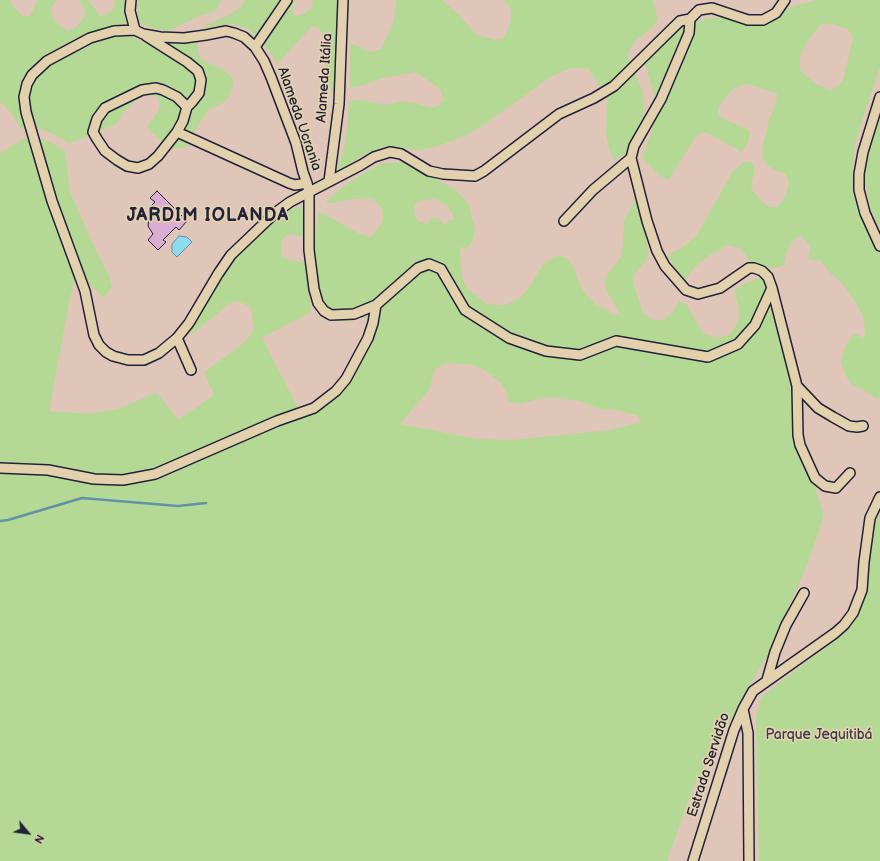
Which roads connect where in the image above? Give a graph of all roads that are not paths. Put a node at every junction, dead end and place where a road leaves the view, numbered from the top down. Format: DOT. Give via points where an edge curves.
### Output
graph roads {
  1 [pos="131,0"];
  2 [pos="287,0"];
  3 [pos="343,0"];
  4 [pos="785,0"];
  5 [pos="690,19"];
  6 [pos="135,30"];
  7 [pos="144,34"];
  8 [pos="254,47"];
  9 [pos="880,97"];
  10 [pos="187,107"];
  11 [pos="177,132"];
  12 [pos="631,158"];
  13 [pos="329,181"];
  14 [pos="308,187"];
  15 [pos="564,221"];
  16 [pos="880,246"];
  17 [pos="772,288"];
  18 [pos="376,306"];
  19 [pos="177,338"];
  20 [pos="191,370"];
  21 [pos="797,386"];
  22 [pos="863,426"];
  23 [pos="0,468"];
  24 [pos="850,474"];
  25 [pos="880,497"];
  26 [pos="804,593"];
  27 [pos="765,682"];
  28 [pos="742,709"];
  29 [pos="692,861"];
  30 [pos="749,861"];
  1 -- 6 [label="street" via="130,11"];
  2 -- 8 [label="street"];
  3 -- 13 [label="street, Alameda Itália" via="339,104"];
  4 -- 5 [label="street" via="776,13 763,20 748,20 712,8 699,10"];
  5 -- 12 [label="street" via="689,33 661,99 634,146"];
  5 -- 13 [label="street" via="680,21 614,86 559,114 475,176 430,171 400,154 390,152 374,157"];
  6 -- 7 [label="street, Alameda Ucrania"];
  6 -- 19 [label="street" via="90,38 47,61 26,84 26,112 52,201 85,290 94,335 99,345 113,356 128,360 144,360 159,353"];
  7 -- 8 [label="street, Alameda Ucrania" via="184,38 226,31 244,37"];
  7 -- 10 [label="street" via="198,72 201,80 199,93"];
  8 -- 14 [label="street, Alameda Ucrania" via="271,77 296,143"];
  9 -- 16 [label="street" via="862,152 860,174 860,190 865,213"];
  10 -- 11 [label="street"];
  10 -- 11 [label="street" via="177,97 163,90 142,90 105,108 97,119 93,132 105,151 127,166 138,168 149,164 158,156"];
  11 -- 14 [label="street" via="289,183"];
  12 -- 15 [label="street" via="593,190"];
  12 -- 17 [label="street" via="657,251 665,266 686,290 698,294 720,288 749,268 762,271 768,277"];
  13 -- 14 [label="street"];
  14 -- 18 [label="street, Alameda Ucrania" via="309,250 318,303 331,316 354,314"];
  14 -- 19 [label="street" via="275,213 231,255"];
  17 -- 18 [label="street" via="755,325 738,344 708,357 616,341 580,355 546,351 509,338 465,310 441,270 429,264 418,268"];
  17 -- 21 [label="street"];
  18 -- 23 [label="street" via="368,338 346,379 336,391 314,408 277,421 156,474 116,480 94,479 48,470"];
  19 -- 20 [label="street"];
  21 -- 22 [label="street" via="818,408 849,426"];
  21 -- 24 [label="street" via="798,435 815,478 825,486 836,488"];
  25 -- 27 [label="street" via="870,518 862,590 853,613 844,625"];
  26 -- 27 [label="street" via="786,625"];
  27 -- 28 [label="street, Estrada Servidão" via="753,692"];
  28 -- 29 [label="street, Estrada Servidão"];
  28 -- 30 [label="street" via="748,733"];
}
